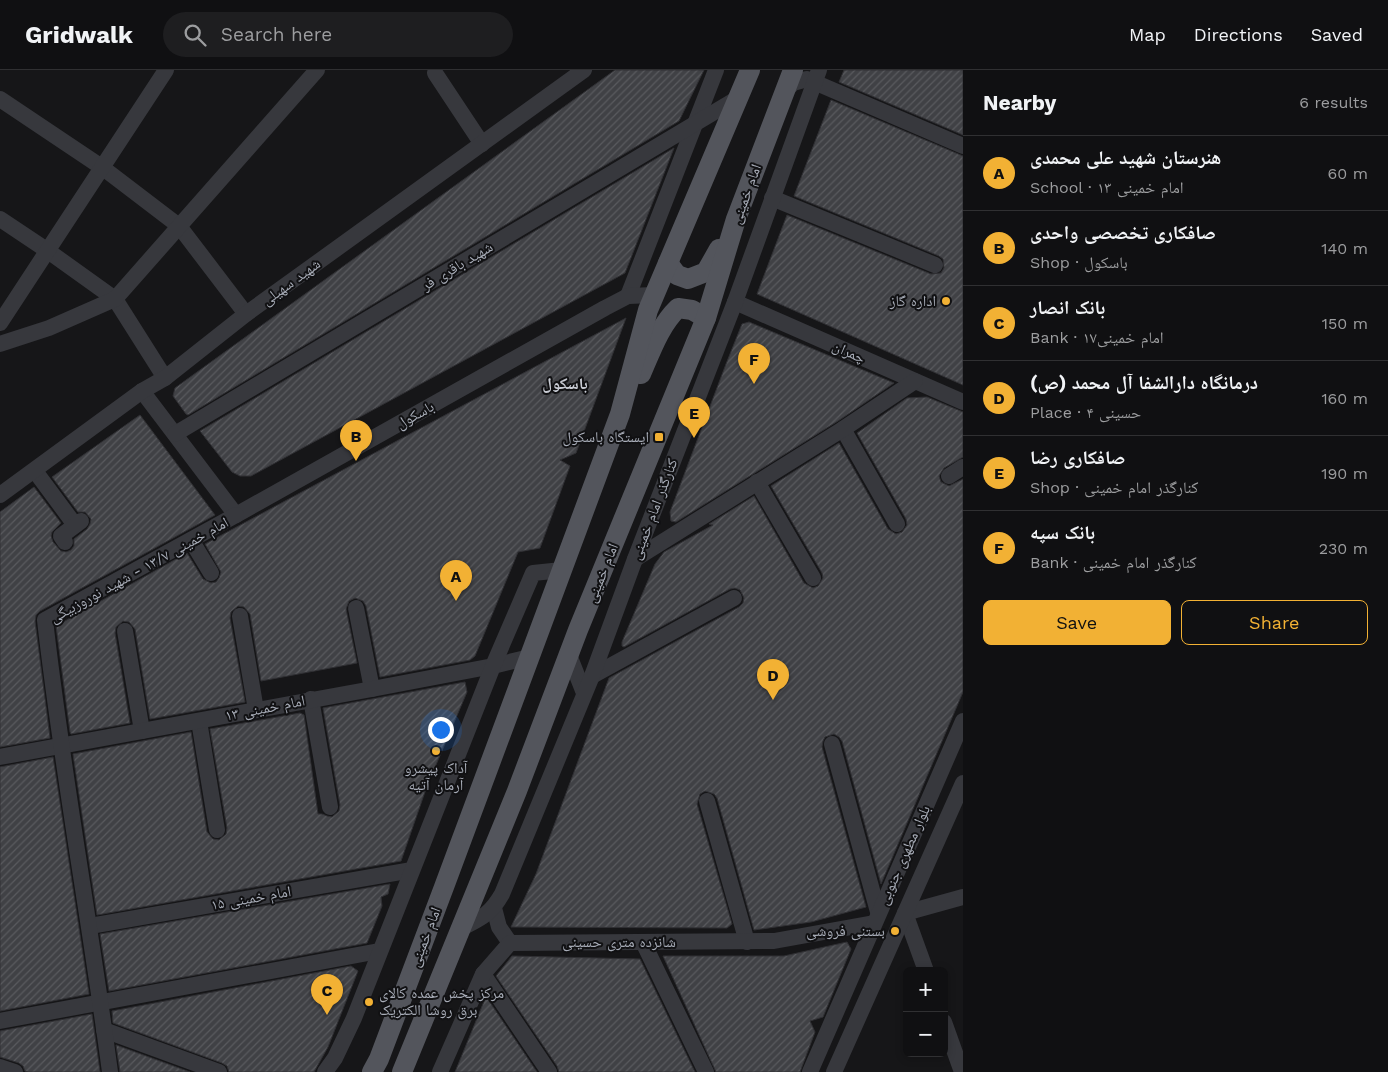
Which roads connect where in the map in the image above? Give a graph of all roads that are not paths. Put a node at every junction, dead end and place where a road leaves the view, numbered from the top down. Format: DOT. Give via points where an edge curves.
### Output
graph roads {
  1 [pos="317,70"];
  2 [pos="716,70"];
  3 [pos="750,70"];
  4 [pos="793,70"];
  5 [pos="580,71"];
  6 [pos="158,73"];
  7 [pos="435,73"];
  8 [pos="816,76"];
  9 [pos="784,92"];
  10 [pos="0,98"];
  11 [pos="738,98"];
  12 [pos="694,126"];
  13 [pos="482,144"];
  14 [pos="963,146"];
  15 [pos="103,168"];
  16 [pos="772,198"];
  17 [pos="0,219"];
  18 [pos="736,219"];
  19 [pos="179,226"];
  20 [pos="48,251"];
  21 [pos="668,263"];
  22 [pos="935,265"];
  23 [pos="654,295"];
  24 [pos="628,296"];
  25 [pos="115,299"];
  26 [pos="736,302"];
  27 [pos="246,314"];
  28 [pos="706,318"];
  29 [pos="0,323"];
  30 [pos="0,344"];
  31 [pos="165,378"];
  32 [pos="915,381"];
  33 [pos="142,391"];
  34 [pos="963,402"];
  35 [pos="620,414"];
  36 [pos="843,429"];
  37 [pos="175,434"];
  38 [pos="35,471"];
  39 [pos="757,482"];
  40 [pos="0,495"];
  41 [pos="236,515"];
  42 [pos="897,524"];
  43 [pos="191,540"];
  44 [pos="66,542"];
  45 [pos="635,559"];
  46 [pos="562,570"];
  47 [pos="211,573"];
  48 [pos="814,578"];
  49 [pos="734,598"];
  50 [pos="356,608"];
  51 [pos="240,616"];
  52 [pos="125,631"];
  53 [pos="569,655"];
  54 [pos="530,657"];
  55 [pos="493,666"];
  56 [pos="592,676"];
  57 [pos="372,689"];
  58 [pos="584,693"];
  59 [pos="311,699"];
  60 [pos="256,710"];
  61 [pos="199,721"];
  62 [pos="963,721"];
  63 [pos="142,731"];
  64 [pos="832,744"];
  65 [pos="61,745"];
  66 [pos="0,757"];
  67 [pos="963,782"];
  68 [pos="707,801"];
  69 [pos="330,806"];
  70 [pos="217,830"];
  71 [pos="412,870"];
  72 [pos="963,897"];
  73 [pos="494,908"];
  74 [pos="905,913"];
  75 [pos="876,918"];
  76 [pos="90,926"];
  77 [pos="460,929"];
  78 [pos="643,942"];
  79 [pos="747,942"];
  80 [pos="510,943"];
  81 [pos="379,951"];
  82 [pos="925,967"];
  83 [pos="484,974"];
  84 [pos="100,1003"];
  85 [pos="0,1021"];
  86 [pos="104,1030"];
  87 [pos="948,1033"];
  88 [pos="703,1066"];
  89 [pos="0,1067"];
  90 [pos="15,1072"];
  91 [pos="110,1072"];
  92 [pos="219,1072"];
  93 [pos="325,1072"];
  94 [pos="372,1072"];
  95 [pos="402,1072"];
  96 [pos="440,1072"];
  97 [pos="549,1072"];
  98 [pos="810,1072"];
  99 [pos="834,1072"];
  100 [pos="962,1072"];
  1 -- 19 [label="street"];
  2 -- 12 [label="street"];
  3 -- 11 [label="main road, امام خمینی"];
  4 -- 9 [label="main road, امام خمینی"];
  5 -- 13 [label="street, شهید سهیلی"];
  6 -- 15 [label="street"];
  7 -- 13 [label="street"];
  8 -- 9 [label="street" via="792,83"];
  8 -- 14 [label="street"];
  8 -- 16 [label="street, کنارگذر امام خمینی"];
  9 -- 18 [label="main road, امام خمینی"];
  10 -- 15 [label="street"];
  11 -- 12 [label="street, شهید باقری فر"];
  11 -- 21 [label="main road, امام خمینی"];
  12 -- 24 [label="street"];
  12 -- 37 [label="street, شهید باقری فر"];
  13 -- 27 [label="street, شهید سهیلی"];
  15 -- 19 [label="street"];
  15 -- 20 [label="street"];
  16 -- 22 [label="street"];
  16 -- 26 [label="street, کنارگذر امام خمینی"];
  17 -- 20 [label="street"];
  18 -- 21 [label="main road" via="706,272 688,279 677,275"];
  18 -- 28 [label="main road, امام خمینی"];
  19 -- 25 [label="street"];
  19 -- 27 [label="street"];
  20 -- 25 [label="street"];
  20 -- 29 [label="street"];
  21 -- 23 [label="main road, امام خمینی"];
  23 -- 24 [label="street, باسکول"];
  23 -- 35 [label="main road, امام خمینی"];
  24 -- 41 [label="street, باسکول"];
  25 -- 30 [label="street" via="50,328"];
  25 -- 31 [label="street"];
  26 -- 32 [label="street, چمران"];
  26 -- 45 [label="street, کنارگذر امام خمینی"];
  27 -- 31 [label="street, شهید سهیلی"];
  28 -- 35 [label="main road" via="692,310 678,308 670,315"];
  28 -- 53 [label="main road, امام خمینی"];
  31 -- 33 [label="street, شهید سهیلی"];
  32 -- 34 [label="street, چمران"];
  32 -- 36 [label="street"];
  33 -- 37 [label="street"];
  33 -- 38 [label="street, شهید سهیلی"];
  35 -- 46 [label="main road, امام خمینی"];
  36 -- 39 [label="street"];
  36 -- 42 [label="street"];
  37 -- 41 [label="street"];
  38 -- 40 [label="street, شهید سهیلی"];
  38 -- 44 [label="street" via="78,523 61,536"];
  39 -- 45 [label="street"];
  39 -- 48 [label="street"];
  41 -- 43 [label="street, امام خمینی ۱۳/۷ - شهید نوروزبیگی"];
  43 -- 47 [label="street"];
  43 -- 65 [label="street, امام خمینی ۱۳/۷ - شهید نوروزبیگی" via="45,620"];
  45 -- 56 [label="street, کنارگذر امام خمینی"];
  46 -- 54 [label="main road, امام خمینی"];
  46 -- 55 [label="street" via="533,573"];
  49 -- 56 [label="street"];
  50 -- 57 [label="street"];
  51 -- 60 [label="street"];
  52 -- 63 [label="street"];
  53 -- 58 [label="street"];
  53 -- 77 [label="main road, امام خمینی"];
  54 -- 55 [label="street, امام خمینی ۱۳"];
  54 -- 94 [label="main road, امام خمینی"];
  55 -- 57 [label="street, امام خمینی ۱۳"];
  55 -- 71 [label="street"];
  56 -- 58 [label="street, کنارگذر امام خمینی"];
  57 -- 59 [label="street, امام خمینی ۱۳"];
  58 -- 73 [label="street, کنارگذر امام خمینی"];
  59 -- 60 [label="street, امام خمینی ۱۳"];
  59 -- 69 [label="street"];
  60 -- 61 [label="street, امام خمینی ۱۳"];
  61 -- 63 [label="street, امام خمینی ۱۳"];
  61 -- 70 [label="street"];
  62 -- 75 [label="street, بلوار مطهری جنوبی"];
  63 -- 65 [label="street, امام خمینی ۱۳"];
  64 -- 75 [label="street"];
  65 -- 66 [label="street, امام خمینی ۱۳"];
  65 -- 76 [label="street"];
  67 -- 74 [label="street, بلوار مطهری جنوبی"];
  68 -- 79 [label="street"];
  71 -- 76 [label="street, امام خمینی ۱۵"];
  71 -- 81 [label="street"];
  72 -- 74 [label="street"];
  73 -- 77 [label="street, کنارگذر امام خمینی"];
  73 -- 80 [label="street" via="499,927"];
  74 -- 82 [label="street"];
  74 -- 99 [label="street, بلوار مطهری جنوبی"];
  75 -- 79 [label="street, شانزده متری حسینی" via="774,941"];
  75 -- 98 [label="street, بلوار مطهری جنوبی"];
  76 -- 84 [label="street"];
  77 -- 95 [label="main road, امام خمینی"];
  78 -- 79 [label="street, شانزده متری حسینی"];
  78 -- 80 [label="street, شانزده متری حسینی"];
  78 -- 88 [label="street"];
  80 -- 83 [label="street"];
  81 -- 84 [label="street"];
  81 -- 93 [label="street" via="354,1018"];
  83 -- 96 [label="street"];
  83 -- 97 [label="street"];
  84 -- 85 [label="street"];
  84 -- 86 [label="street"];
  86 -- 91 [label="street"];
  86 -- 92 [label="street"];
  87 -- 100 [label="street"];
  89 -- 90 [label="street"];
}
